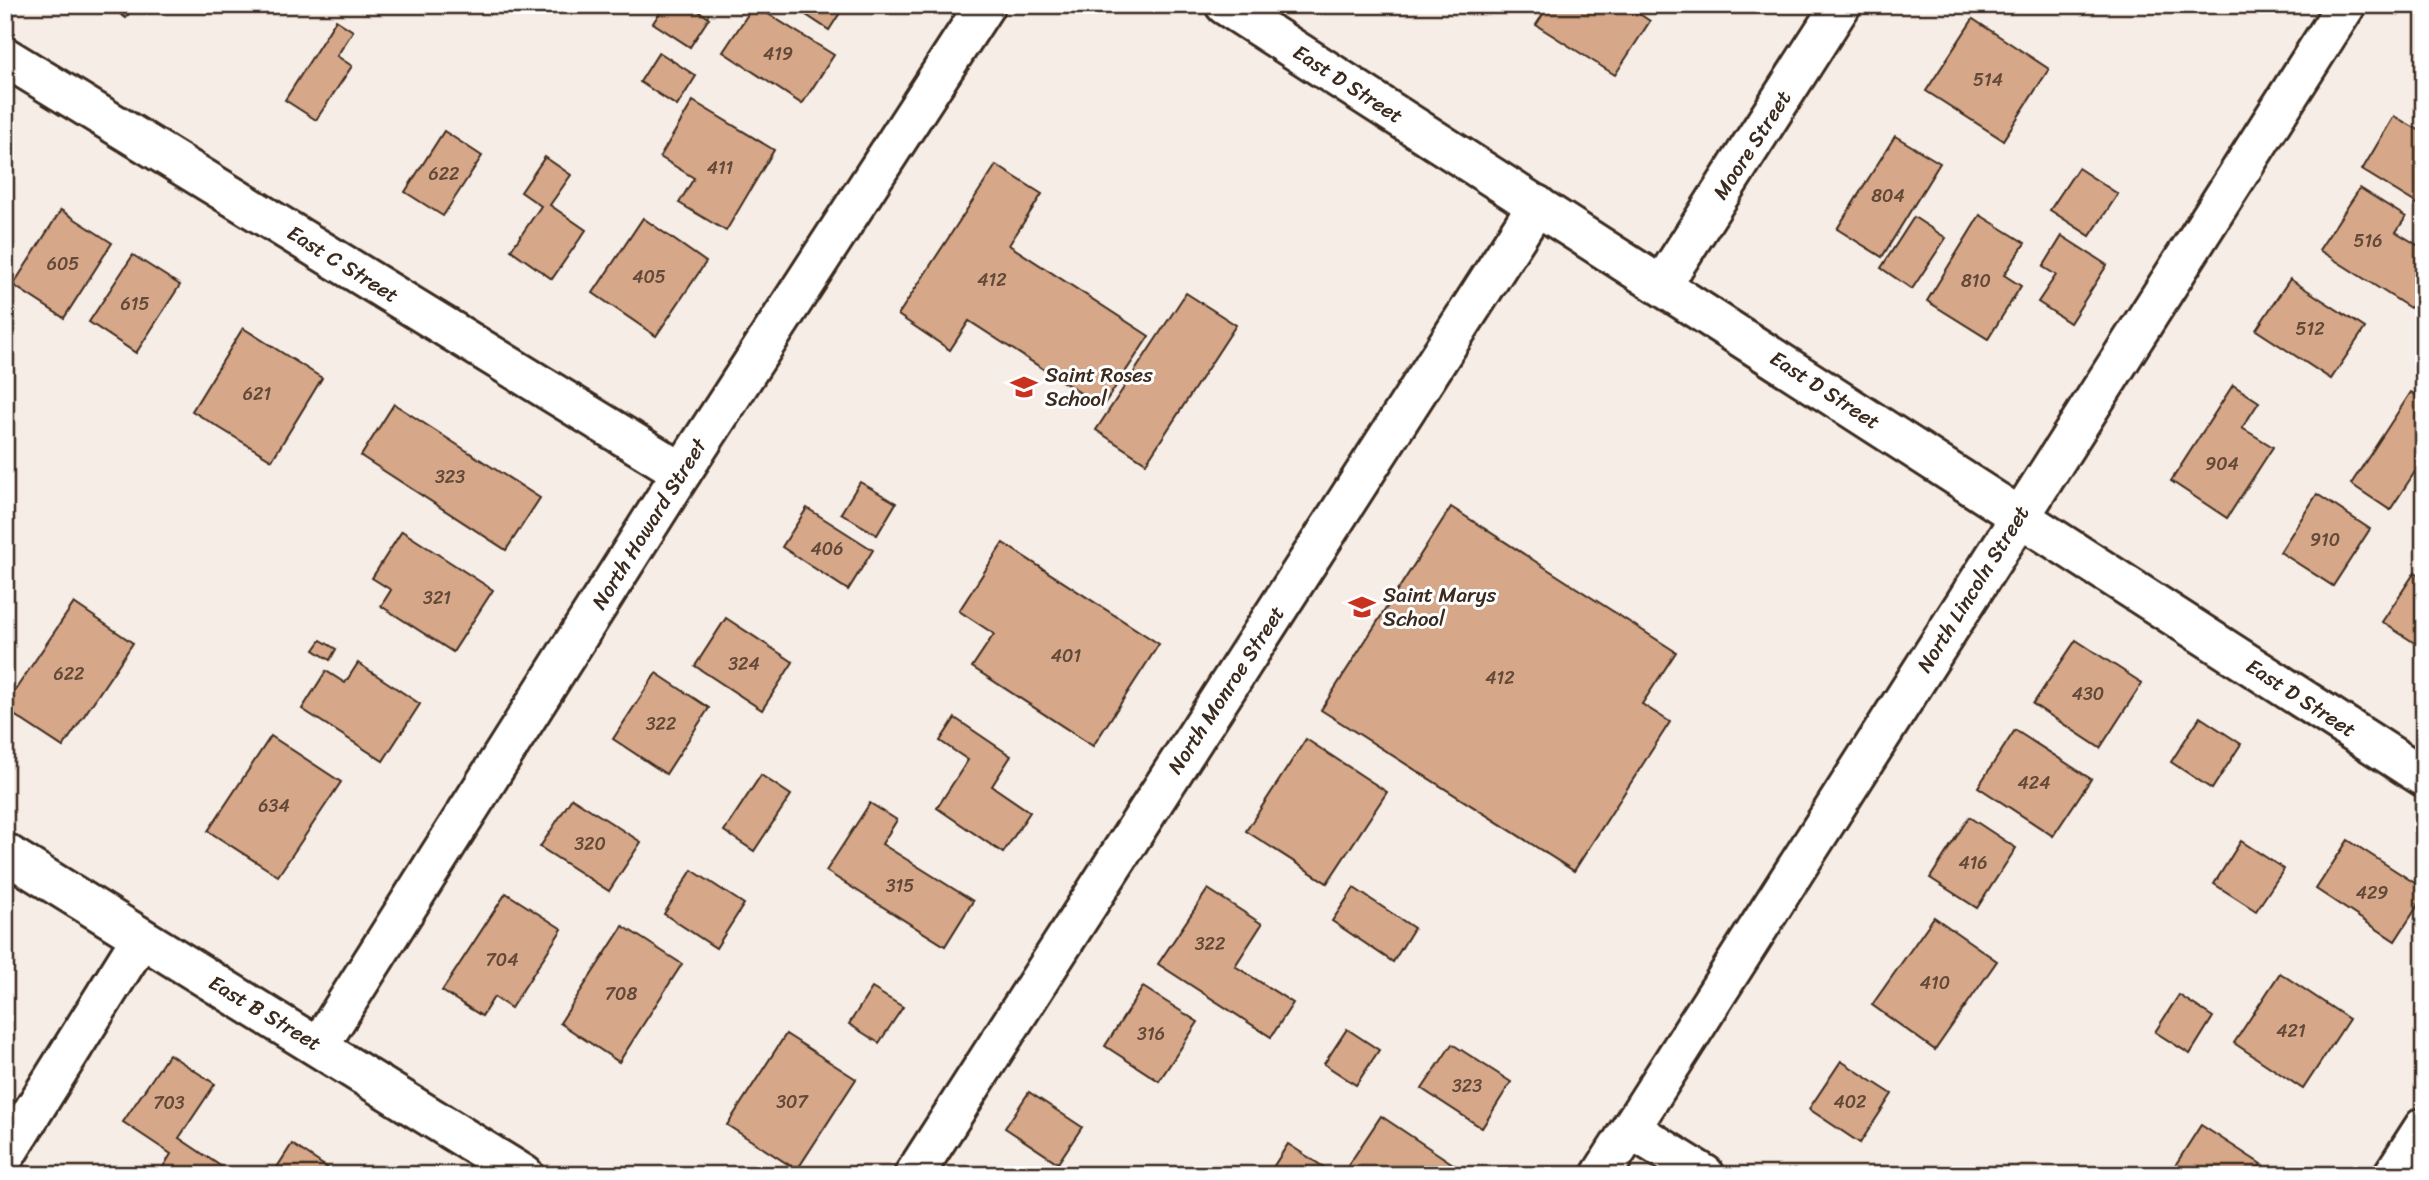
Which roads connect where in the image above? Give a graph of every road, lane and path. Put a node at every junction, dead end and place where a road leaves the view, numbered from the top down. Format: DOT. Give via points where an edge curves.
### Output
graph roads {
  1 [pos="985,5"];
  2 [pos="1225,5"];
  3 [pos="1842,5"];
  4 [pos="2346,5"];
  5 [pos="5,57"];
  6 [pos="1537,205"];
  7 [pos="1662,285"];
  8 [pos="681,472"];
  9 [pos="2019,516"];
  10 [pos="2424,777"];
  11 [pos="5,853"];
  12 [pos="141,938"];
  13 [pos="319,1046"];
  14 [pos="2424,1127"];
  15 [pos="1631,1129"];
  16 [pos="5,1156"];
  17 [pos="524,1175"];
  18 [pos="914,1175"];
  19 [pos="1601,1175"];
  20 [pos="1705,1175"];
  21 [pos="2393,1175"];
  1 -- 8 [label="street, North Howard Street"];
  2 -- 6 [label="street, East D Street"];
  3 -- 7 [label="street, Moore Street"];
  4 -- 9 [label="street, North Lincoln Street"];
  5 -- 8 [label="street, East C Street"];
  6 -- 7 [label="street, East D Street"];
  6 -- 18 [label="street, North Monroe Street"];
  7 -- 9 [label="street, East D Street"];
  8 -- 13 [label="street, North Howard Street"];
  9 -- 10 [label="street, East D Street"];
  9 -- 15 [label="street, North Lincoln Street"];
  11 -- 12 [label="street, East B Street"];
  12 -- 13 [label="street, East B Street"];
  12 -- 16 [label="street"];
  13 -- 17 [label="street, East B Street"];
  14 -- 21 [label="street"];
  15 -- 19 [label="street, North Lincoln Street"];
  15 -- 20 [label="street"];
}
